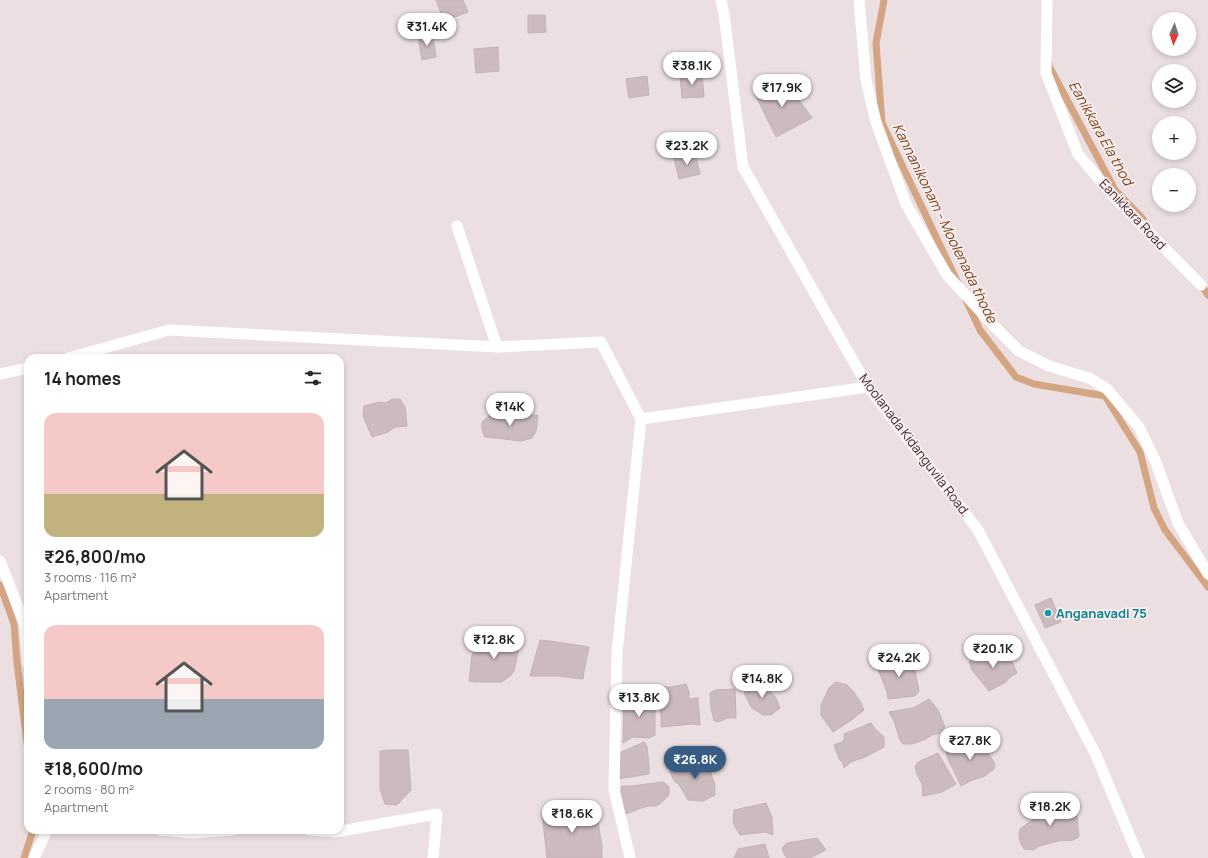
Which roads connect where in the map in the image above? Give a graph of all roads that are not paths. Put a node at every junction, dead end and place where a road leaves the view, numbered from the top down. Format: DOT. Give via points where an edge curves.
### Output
graph roads {
  1 [pos="721,0"];
  2 [pos="859,0"];
  3 [pos="1047,0"];
  4 [pos="457,226"];
  5 [pos="1201,284"];
  6 [pos="497,347"];
  7 [pos="82,354"];
  8 [pos="24,369"];
  9 [pos="0,374"];
  10 [pos="868,387"];
  11 [pos="641,419"];
  12 [pos="0,561"];
  13 [pos="1208,574"];
  14 [pos="24,622"];
  15 [pos="344,831"];
  16 [pos="44,834"];
  17 [pos="34,858"];
  18 [pos="433,858"];
  19 [pos="630,858"];
  20 [pos="1138,858"];
  1 -- 10 [label="street, Moolanada Kidanguvila Road." via="743,166"];
  2 -- 13 [label="street" via="866,80 876,122 906,204 947,275 1019,351 1049,366 1089,378 1107,389 1139,427 1155,460 1178,523"];
  3 -- 5 [label="street, Eanikkara Road" via="1046,73 1078,154 1116,199"];
  4 -- 6 [label="street"];
  6 -- 7 [label="street" via="169,330"];
  6 -- 11 [label="street" via="601,342"];
  8 -- 9 [label="street"];
  10 -- 11 [label="street"];
  10 -- 20 [label="street, Moolanada Kidanguvila Road." via="978,530 1096,755"];
  11 -- 19 [label="street" via="616,685 614,788"];
  12 -- 14 [label="street"];
  15 -- 18 [label="street" via="437,814"];
  16 -- 17 [label="street"];
}
